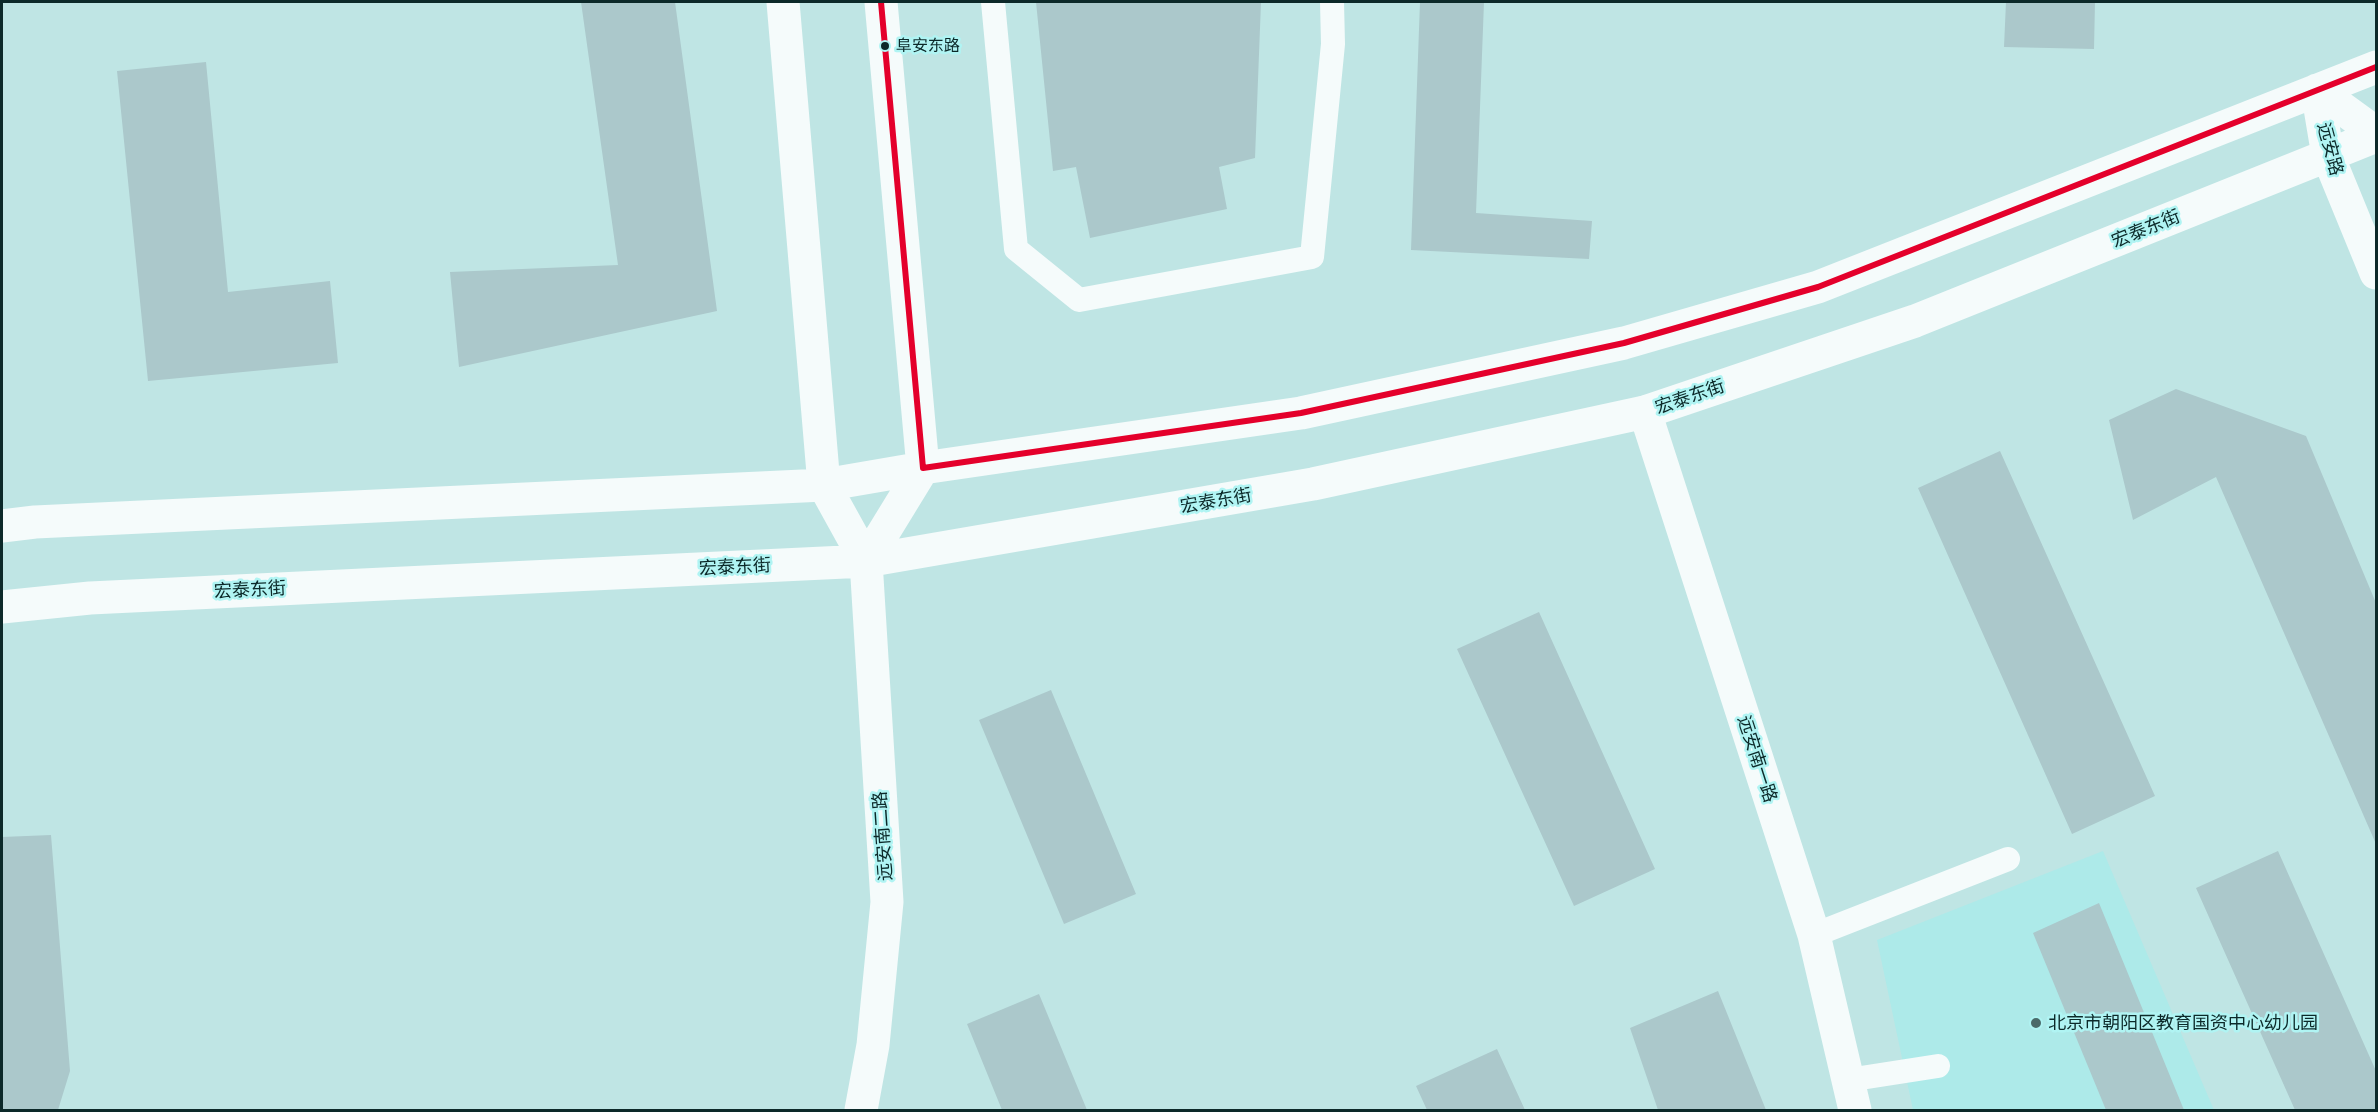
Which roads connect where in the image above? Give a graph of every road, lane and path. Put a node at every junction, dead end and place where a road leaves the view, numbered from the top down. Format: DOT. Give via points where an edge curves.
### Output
graph roads {
  1 [pos="783,2"];
  2 [pos="881,2"];
  3 [pos="993,2"];
  4 [pos="1332,2"];
  5 [pos="2376,68"];
  6 [pos="2317,90"];
  7 [pos="2376,134"];
  8 [pos="2328,156"];
  9 [pos="2376,273"];
  10 [pos="1645,412"];
  11 [pos="923,468"];
  12 [pos="824,485"];
  13 [pos="2,526"];
  14 [pos="866,561"];
  15 [pos="2,607"];
  16 [pos="2008,859"];
  17 [pos="1814,935"];
  18 [pos="1938,1066"];
  19 [pos="1852,1095"];
  20 [pos="861,1110"];
  1 -- 12 [label="main road"];
  2 -- 11 [label="main road"];
  3 -- 4 [label="lane" via="1016,249 1079,300 1312,257 1333,44"];
  5 -- 6 [label="main road"];
  6 -- 7 [label="main road, 远安路"];
  6 -- 8 [label="main road, 远安路"];
  6 -- 11 [label="main road" via="1818,287 1624,344 1301,413"];
  7 -- 8 [label="main road, 宏泰东街"];
  8 -- 9 [label="main road, 远安路"];
  8 -- 10 [label="main road, 宏泰东街" via="1915,321"];
  10 -- 14 [label="main road, 宏泰东街" via="1313,484"];
  10 -- 17 [label="main road, 远安南一路"];
  11 -- 12 [label="main road"];
  11 -- 14 [label="main road"];
  12 -- 13 [label="main road"];
  12 -- 14 [label="main road"];
  14 -- 15 [label="main road, 宏泰东街" via="90,598"];
  14 -- 20 [label="main road, 远安南二路" via="887,902 873,1045"];
  16 -- 17 [label="lane"];
  17 -- 19 [label="main road, 远安南一路"];
  18 -- 19 [label="lane"];
}
